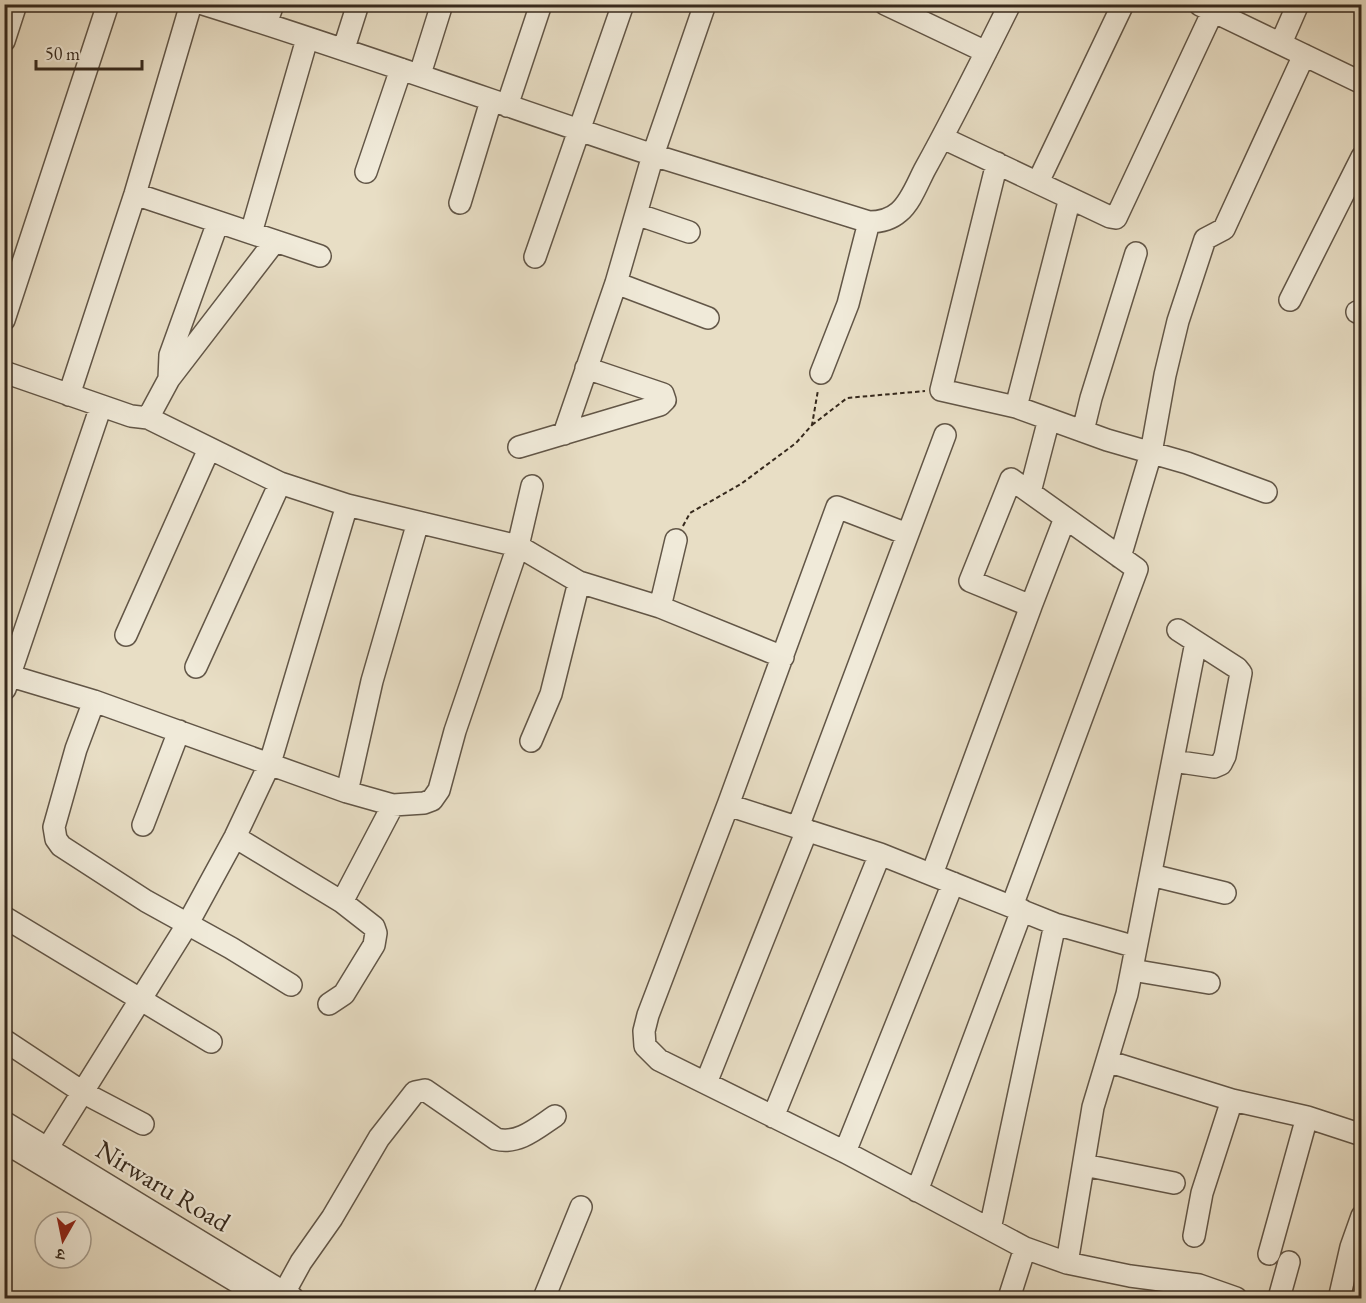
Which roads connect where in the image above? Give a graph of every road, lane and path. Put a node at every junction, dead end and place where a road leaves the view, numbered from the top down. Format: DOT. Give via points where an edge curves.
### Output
graph roads {
  1 [pos="16,4"];
  2 [pos="108,4"];
  3 [pos="191,4"];
  4 [pos="203,4"];
  5 [pos="358,4"];
  6 [pos="442,4"];
  7 [pos="541,4"];
  8 [pos="623,4"];
  9 [pos="705,4"];
  10 [pos="885,4"];
  11 [pos="1010,4"];
  12 [pos="1123,4"];
  13 [pos="1298,4"];
  14 [pos="1206,8"];
  15 [pos="269,14"];
  16 [pos="307,39"];
  17 [pos="4,41"];
  18 [pos="1281,43"];
  19 [pos="344,48"];
  20 [pos="986,52"];
  21 [pos="1304,55"];
  22 [pos="410,71"];
  23 [pos="1362,82"];
  24 [pos="499,103"];
  25 [pos="578,130"];
  26 [pos="943,138"];
  27 [pos="653,155"];
  28 [pos="1362,157"];
  29 [pos="997,163"];
  30 [pos="366,172"];
  31 [pos="1038,182"];
  32 [pos="135,194"];
  33 [pos="1070,198"];
  34 [pos="460,203"];
  35 [pos="636,214"];
  36 [pos="218,222"];
  37 [pos="869,222"];
  38 [pos="689,232"];
  39 [pos="251,233"];
  40 [pos="275,241"];
  41 [pos="1136,253"];
  42 [pos="320,256"];
  43 [pos="535,257"];
  44 [pos="616,284"];
  45 [pos="1290,300"];
  46 [pos="708,318"];
  47 [pos="4,320"];
  48 [pos="586,368"];
  49 [pos="4,372"];
  50 [pos="822,373"];
  51 [pos="169,379"];
  52 [pos="941,390"];
  53 [pos="69,394"];
  54 [pos="101,406"];
  55 [pos="1016,407"];
  56 [pos="148,418"];
  57 [pos="1049,419"];
  58 [pos="812,425"];
  59 [pos="1083,431"];
  60 [pos="564,434"];
  61 [pos="945,435"];
  62 [pos="519,447"];
  63 [pos="209,449"];
  64 [pos="1151,453"];
  65 [pos="280,483"];
  66 [pos="532,486"];
  67 [pos="1030,492"];
  68 [pos="1266,492"];
  69 [pos="347,505"];
  70 [pos="1065,518"];
  71 [pos="418,522"];
  72 [pos="907,534"];
  73 [pos="676,540"];
  74 [pos="518,546"];
  75 [pos="1120,557"];
  76 [pos="579,582"];
  77 [pos="1031,606"];
  78 [pos="660,607"];
  79 [pos="1178,630"];
  80 [pos="126,635"];
  81 [pos="1197,642"];
  82 [pos="783,657"];
  83 [pos="196,667"];
  84 [pos="6,680"];
  85 [pos="94,701"];
  86 [pos="179,731"];
  87 [pos="531,741"];
  88 [pos="1173,761"];
  89 [pos="270,764"];
  90 [pos="347,792"];
  91 [pos="393,805"];
  92 [pos="728,805"];
  93 [pos="143,825"];
  94 [pos="802,828"];
  95 [pos="235,837"];
  96 [pos="880,854"];
  97 [pos="932,874"];
  98 [pos="1151,875"];
  99 [pos="953,883"];
  100 [pos="1225,893"];
  101 [pos="342,902"];
  102 [pos="1017,908"];
  103 [pos="4,917"];
  104 [pos="1055,924"];
  105 [pos="188,925"];
  106 [pos="1137,947"];
  107 [pos="1132,970"];
  108 [pos="1209,983"];
  109 [pos="291,986"];
  110 [pos="141,1000"];
  111 [pos="329,1004"];
  112 [pos="4,1040"];
  113 [pos="211,1042"];
  114 [pos="1107,1061"];
  115 [pos="706,1083"];
  116 [pos="84,1093"];
  117 [pos="1232,1100"];
  118 [pos="555,1116"];
  119 [pos="773,1117"];
  120 [pos="1307,1117"];
  121 [pos="4,1122"];
  122 [pos="143,1124"];
  123 [pos="1362,1135"];
  124 [pos="4,1142"];
  125 [pos="47,1149"];
  126 [pos="845,1152"];
  127 [pos="1084,1165"];
  128 [pos="1174,1183"];
  129 [pos="917,1191"];
  130 [pos="581,1207"];
  131 [pos="1362,1216"];
  132 [pos="990,1229"];
  133 [pos="1194,1236"];
  134 [pos="1025,1248"];
  135 [pos="1269,1254"];
  136 [pos="1289,1262"];
  137 [pos="1067,1263"];
  138 [pos="1197,1292"];
  139 [pos="280,1297"];
  140 [pos="1341,1297"];
  141 [pos="544,1299"];
  142 [pos="1009,1299"];
  143 [pos="1236,1299"];
  144 [pos="1279,1299"];
  1 -- 17 [label="street"];
  2 -- 47 [label="street"];
  3 -- 32 [label="street"];
  4 -- 15 [label="street"];
  5 -- 19 [label="street"];
  6 -- 22 [label="street"];
  7 -- 24 [label="street"];
  8 -- 25 [label="street"];
  9 -- 27 [label="street"];
  10 -- 20 [label="street"];
  11 -- 20 [label="street"];
  12 -- 31 [label="street"];
  13 -- 18 [label="street"];
  14 -- 18 [label="street"];
  14 -- 33 [label="street" via="1119,214 1110,217"];
  15 -- 16 [label="street"];
  16 -- 19 [label="street"];
  16 -- 39 [label="street"];
  18 -- 21 [label="street"];
  19 -- 22 [label="street"];
  20 -- 26 [label="street"];
  21 -- 23 [label="street"];
  21 -- 64 [label="street" via="1224,229 1205,239 1178,321"];
  22 -- 24 [label="street"];
  22 -- 30 [label="street"];
  24 -- 25 [label="street"];
  24 -- 34 [label="street"];
  25 -- 27 [label="street"];
  25 -- 43 [label="street"];
  26 -- 29 [label="street"];
  26 -- 37 [label="street" via="900,212 881,222"];
  27 -- 35 [label="street"];
  27 -- 37 [label="street"];
  28 -- 45 [label="street"];
  29 -- 31 [label="street"];
  29 -- 52 [label="street"];
  31 -- 33 [label="street"];
  32 -- 36 [label="street"];
  32 -- 53 [label="street"];
  33 -- 55 [label="street"];
  35 -- 38 [label="street"];
  35 -- 44 [label="street"];
  36 -- 39 [label="street"];
  36 -- 51 [label="street" via="170,355"];
  37 -- 50 [label="street" via="848,304"];
  39 -- 40 [label="street"];
  40 -- 42 [label="street"];
  40 -- 51 [label="street"];
  41 -- 59 [label="street"];
  44 -- 46 [label="street"];
  44 -- 48 [label="street"];
  48 -- 60 [label="street"];
  48 -- 60 [label="street" via="663,394 665,400 660,405"];
  49 -- 53 [label="street"];
  50 -- 58 [label="path"];
  51 -- 56 [label="street"];
  52 -- 55 [label="street"];
  52 -- 58 [label="path" via="847,398"];
  53 -- 54 [label="street"];
  54 -- 56 [label="street"];
  54 -- 84 [label="street"];
  55 -- 57 [label="street"];
  56 -- 63 [label="street"];
  57 -- 59 [label="street"];
  57 -- 67 [label="street"];
  58 -- 73 [label="path" via="796,443 741,484 690,513"];
  59 -- 64 [label="street"];
  60 -- 62 [label="street"];
  61 -- 72 [label="street"];
  63 -- 65 [label="street"];
  63 -- 80 [label="street"];
  64 -- 68 [label="street"];
  64 -- 75 [label="street"];
  65 -- 69 [label="street"];
  65 -- 83 [label="street"];
  66 -- 74 [label="street"];
  67 -- 70 [label="street"];
  67 -- 77 [label="street" via="1011,479 970,581"];
  69 -- 71 [label="street"];
  69 -- 89 [label="street"];
  70 -- 75 [label="street"];
  70 -- 77 [label="street"];
  71 -- 74 [label="street"];
  71 -- 90 [label="street" via="372,681"];
  72 -- 82 [label="street" via="837,507"];
  72 -- 94 [label="street"];
  73 -- 78 [label="street"];
  74 -- 76 [label="street"];
  74 -- 91 [label="street" via="439,790 424,803"];
  75 -- 102 [label="street" via="1137,569"];
  76 -- 78 [label="street"];
  76 -- 87 [label="street" via="551,694"];
  77 -- 97 [label="street"];
  78 -- 82 [label="street"];
  79 -- 81 [label="street"];
  81 -- 88 [label="street"];
  81 -- 88 [label="street" via="1237,668 1241,673 1238,692 1221,764 1214,767"];
  82 -- 92 [label="street"];
  84 -- 85 [label="street"];
  85 -- 86 [label="street"];
  85 -- 105 [label="street" via="54,827 56,839 61,846"];
  86 -- 89 [label="street"];
  86 -- 93 [label="street"];
  88 -- 98 [label="street"];
  89 -- 90 [label="street"];
  89 -- 95 [label="street"];
  90 -- 91 [label="street"];
  91 -- 101 [label="street"];
  92 -- 94 [label="street"];
  92 -- 115 [label="street" via="644,1031 645,1046 659,1060"];
  94 -- 96 [label="street"];
  94 -- 115 [label="street"];
  95 -- 101 [label="street"];
  95 -- 105 [label="street"];
  96 -- 97 [label="street"];
  96 -- 119 [label="street"];
  97 -- 99 [label="street"];
  98 -- 100 [label="street"];
  98 -- 106 [label="street"];
  99 -- 102 [label="street"];
  99 -- 126 [label="street"];
  101 -- 111 [label="street" via="374,927 376,940 344,994"];
  102 -- 104 [label="street"];
  102 -- 129 [label="street"];
  103 -- 110 [label="street"];
  104 -- 106 [label="street"];
  104 -- 132 [label="street"];
  105 -- 109 [label="street"];
  105 -- 110 [label="street"];
  106 -- 107 [label="street"];
  107 -- 108 [label="street"];
  107 -- 114 [label="street"];
  110 -- 113 [label="street"];
  110 -- 116 [label="street"];
  112 -- 116 [label="street"];
  114 -- 117 [label="street"];
  114 -- 127 [label="street" via="1093,1107"];
  115 -- 119 [label="street"];
  116 -- 122 [label="street"];
  116 -- 125 [label="street"];
  117 -- 120 [label="street"];
  117 -- 133 [label="street" via="1202,1193"];
  118 -- 139 [label="street" via="507,1142 496,1139 425,1090 415,1092 379,1138"];
  119 -- 126 [label="street"];
  120 -- 123 [label="street"];
  120 -- 135 [label="street"];
  121 -- 125 [label="street, Nirwaru Road"];
  124 -- 139 [label="street, Nirwaru Road"];
  125 -- 139 [label="street, Nirwaru Road"];
  126 -- 129 [label="street"];
  127 -- 128 [label="street"];
  127 -- 137 [label="street"];
  129 -- 132 [label="street"];
  130 -- 141 [label="street"];
  131 -- 140 [label="street"];
  132 -- 134 [label="street"];
  134 -- 137 [label="street"];
  134 -- 142 [label="street"];
  136 -- 144 [label="street"];
  137 -- 138 [label="street"];
  138 -- 143 [label="street"];
}
